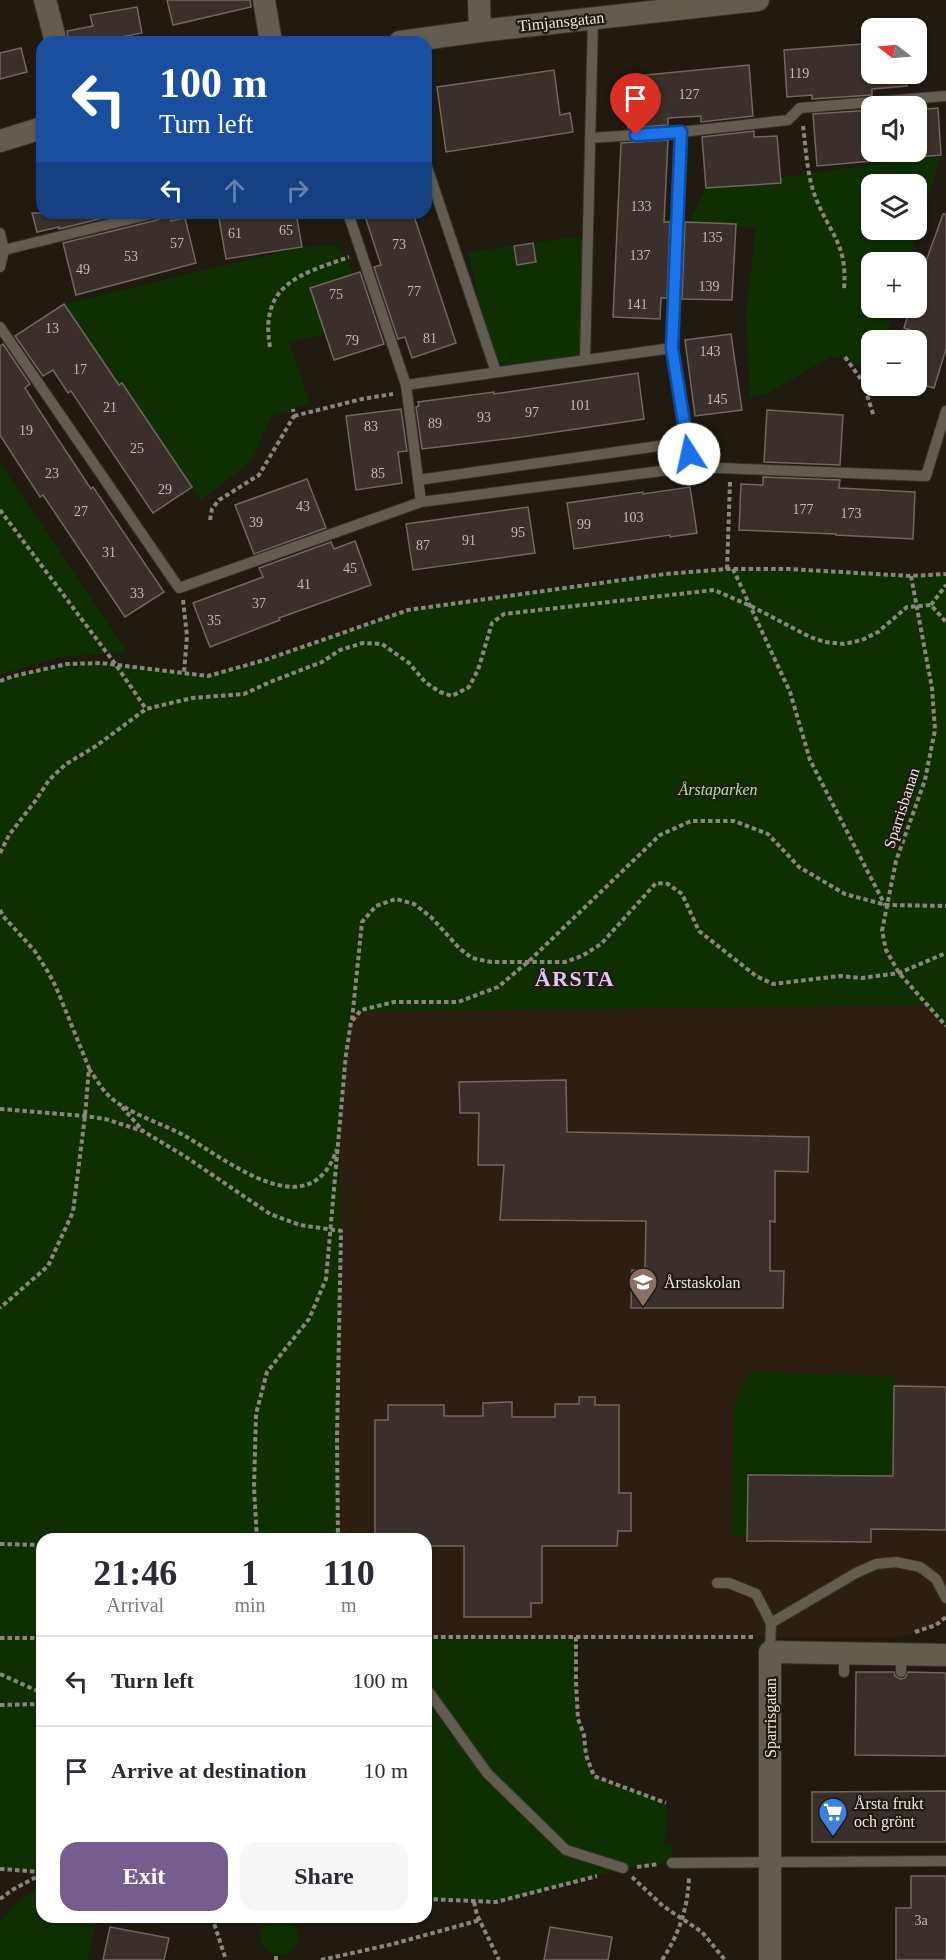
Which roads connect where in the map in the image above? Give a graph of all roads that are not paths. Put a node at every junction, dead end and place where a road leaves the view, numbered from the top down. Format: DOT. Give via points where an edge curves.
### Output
graph roads {
  1 [pos="45,0"];
  2 [pos="264,0"];
  3 [pos="478,0"];
  4 [pos="758,0"];
  5 [pos="700,3"];
  6 [pos="593,18"];
  7 [pos="480,31"];
  8 [pos="54,36"];
  9 [pos="270,36"];
  10 [pos="432,38"];
  11 [pos="946,96"];
  12 [pos="36,130"];
  13 [pos="681,132"];
  14 [pos="590,138"];
  15 [pos="0,141"];
  16 [pos="432,183"];
  17 [pos="131,219"];
  18 [pos="350,219"];
  19 [pos="0,233"];
  20 [pos="4,250"];
  21 [pos="0,267"];
  22 [pos="0,327"];
  23 [pos="672,348"];
  24 [pos="585,360"];
  25 [pos="496,372"];
  26 [pos="406,388"];
  27 [pos="946,411"];
  28 [pos="687,442"];
  29 [pos="692,467"];
  30 [pos="418,480"];
  31 [pos="421,502"];
  32 [pos="717,1583"];
  33 [pos="946,1598"];
  34 [pos="771,1623"];
  35 [pos="770,1645"];
  36 [pos="946,1656"];
  37 [pos="432,1696"];
  38 [pos="771,1861"];
  39 [pos="946,1861"];
  40 [pos="672,1863"];
  41 [pos="623,1868"];
  42 [pos="770,1960"];
  1 -- 8 [label="street"];
  2 -- 9 [label="street"];
  3 -- 7 [label="street"];
  4 -- 5 [label="street, Timjansgatan"];
  5 -- 6 [label="street, Timjansgatan"];
  6 -- 7 [label="street, Timjansgatan"];
  6 -- 14 [label="lane"];
  7 -- 10 [label="street, Timjansgatan"];
  11 -- 13 [label="lane" via="800,108 788,120"];
  12 -- 15 [label="street"];
  13 -- 14 [label="lane"];
  13 -- 23 [label="lane"];
  14 -- 24 [label="lane"];
  16 -- 25 [label="lane"];
  17 -- 20 [label="lane"];
  18 -- 26 [label="lane"];
  19 -- 20 [label="lane"];
  20 -- 21 [label="lane"];
  22 -- 31 [label="lane" via="179,588"];
  23 -- 24 [label="lane"];
  23 -- 28 [label="lane"];
  24 -- 25 [label="lane"];
  25 -- 26 [label="lane"];
  26 -- 30 [label="lane"];
  27 -- 29 [label="lane" via="926,476"];
  28 -- 29 [label="lane"];
  28 -- 30 [label="lane"];
  29 -- 31 [label="lane"];
  30 -- 31 [label="lane"];
  32 -- 34 [label="lane" via="729,1583 756,1594"];
  33 -- 34 [label="lane" via="936,1579 920,1568 876,1564"];
  34 -- 35 [label="lane"];
  35 -- 36 [label="street" via="844,1662 904,1654"];
  35 -- 38 [label="street, Sparrisgatan"];
  37 -- 41 [label="lane" via="487,1773 566,1850"];
  38 -- 39 [label="lane"];
  38 -- 40 [label="lane"];
  38 -- 42 [label="street, Sparrisgatan"];
}
